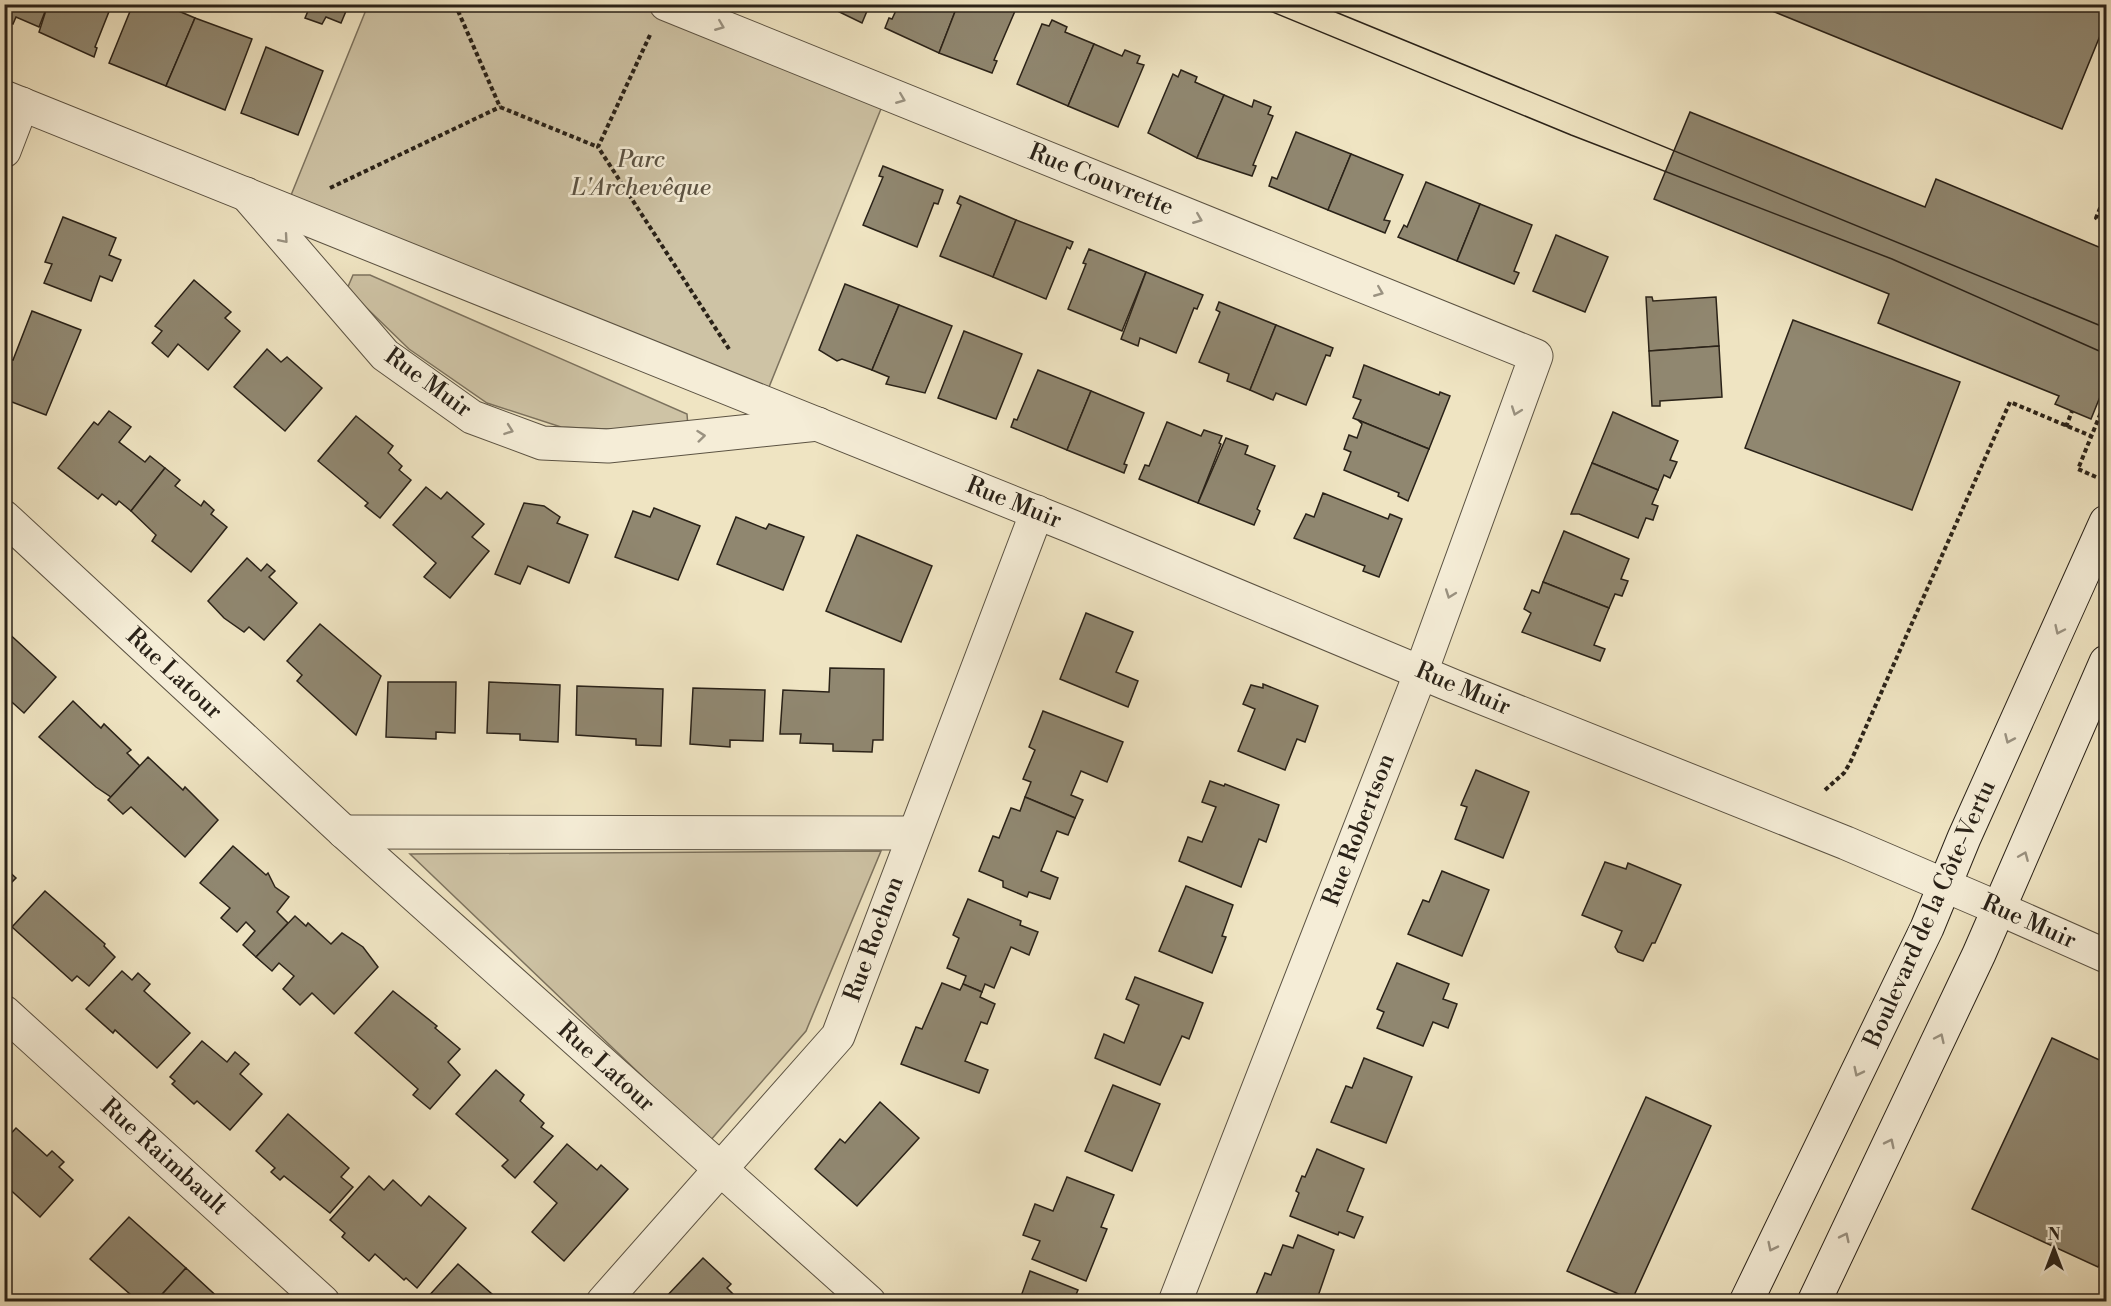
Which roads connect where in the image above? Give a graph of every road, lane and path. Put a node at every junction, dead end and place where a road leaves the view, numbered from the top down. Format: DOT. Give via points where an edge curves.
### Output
graph roads {
  1 [pos="455,4"];
  2 [pos="666,4"];
  3 [pos="638,60"];
  4 [pos="13,101"];
  5 [pos="500,107"];
  6 [pos="598,147"];
  7 [pos="4,151"];
  8 [pos="246,194"];
  9 [pos="2106,194"];
  10 [pos="285,210"];
  11 [pos="2106,223"];
  12 [pos="732,353"];
  13 [pos="1536,356"];
  14 [pos="2106,400"];
  15 [pos="2072,411"];
  16 [pos="818,424"];
  17 [pos="2066,427"];
  18 [pos="2091,436"];
  19 [pos="2096,477"];
  20 [pos="1037,512"];
  21 [pos="4,517"];
  22 [pos="2106,522"];
  23 [pos="2106,662"];
  24 [pos="1421,672"];
  25 [pos="1825,790"];
  26 [pos="344,832"];
  27 [pos="913,833"];
  28 [pos="1945,886"];
  29 [pos="2000,909"];
  30 [pos="2106,956"];
  31 [pos="4,1012"];
  32 [pos="722,1170"];
  33 [pos="323,1302"];
  34 [pos="603,1302"];
  35 [pos="869,1302"];
  36 [pos="1175,1302"];
  37 [pos="1746,1302"];
  38 [pos="1814,1302"];
  1 -- 5 [label="path"];
  2 -- 13 [label="street, Rue Couvrette, one-way"];
  3 -- 6 [label="path"];
  4 -- 7 [label="street"];
  4 -- 8 [label="street, Rue Muir"];
  5 -- 6 [label="path"];
  5 -- 10 [label="path"];
  6 -- 12 [label="path"];
  8 -- 10 [label="street, Rue Muir"];
  8 -- 16 [label="street, Rue Muir, one-way" via="385,355 472,417 542,443 608,446"];
  9 -- 11 [label="path" via="2096,218"];
  10 -- 16 [label="street, Rue Muir"];
  13 -- 24 [label="street, Rue Robertson, one-way"];
  14 -- 18 [label="path"];
  15 -- 17 [label="path"];
  16 -- 20 [label="street, Rue Muir"];
  17 -- 18 [label="path"];
  17 -- 25 [label="path" via="2010,402 1850,763"];
  18 -- 19 [label="path" via="2078,469"];
  20 -- 24 [label="street, Rue Muir"];
  20 -- 27 [label="street, Rue Rochon"];
  21 -- 26 [label="street, Rue Latour"];
  22 -- 28 [label="street, Boulevard de la Côte-Vertu, one-way"];
  29 -- 23 [label="street, one-way"];
  24 -- 28 [label="street, Rue Muir"];
  24 -- 36 [label="street, Rue Robertson"];
  26 -- 27 [label="street"];
  26 -- 32 [label="street, Rue Latour"];
  27 -- 32 [label="street, Rue Rochon" via="838,1036"];
  28 -- 29 [label="street, Rue Muir"];
  28 -- 37 [label="street, Boulevard de la Côte-Vertu, one-way"];
  29 -- 30 [label="street, Rue Muir"];
  38 -- 29 [label="street, one-way"];
  31 -- 33 [label="street, Rue Raimbault"];
  32 -- 34 [label="street, Rue Rochon"];
  32 -- 35 [label="street, Rue Latour"];
}
